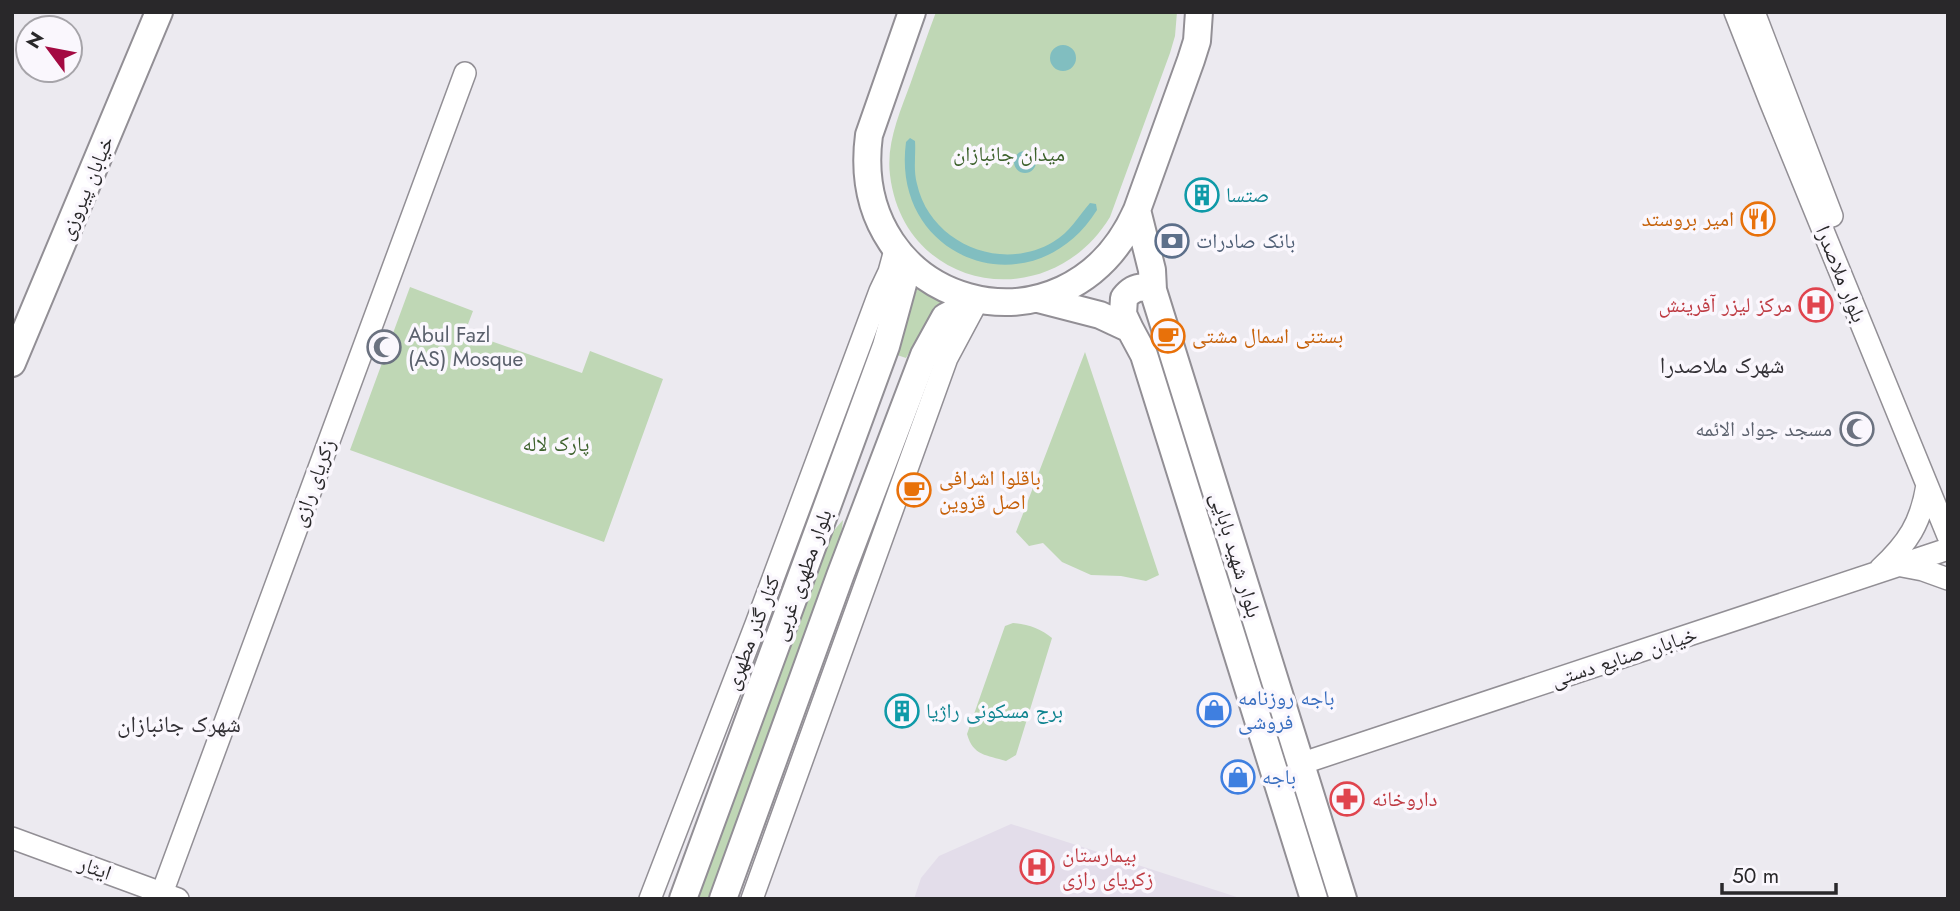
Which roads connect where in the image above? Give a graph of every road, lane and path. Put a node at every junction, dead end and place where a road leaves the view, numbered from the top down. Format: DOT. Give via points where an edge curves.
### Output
graph roads {
  1 [pos="159,12"];
  2 [pos="912,12"];
  3 [pos="1199,12"];
  4 [pos="1735,12"];
  5 [pos="1754,12"];
  6 [pos="465,73"];
  7 [pos="1778,98"];
  8 [pos="1138,210"];
  9 [pos="895,248"];
  10 [pos="1153,290"];
  11 [pos="1038,299"];
  12 [pos="978,300"];
  13 [pos="1130,329"];
  14 [pos="12,363"];
  15 [pos="871,386"];
  16 [pos="907,400"];
  17 [pos="1941,494"];
  18 [pos="1948,536"];
  19 [pos="1948,549"];
  20 [pos="1897,566"];
  21 [pos="1874,574"];
  22 [pos="1948,579"];
  23 [pos="1300,764"];
  24 [pos="12,838"];
  25 [pos="661,870"];
  26 [pos="170,896"];
  27 [pos="650,899"];
  28 [pos="676,899"];
  29 [pos="683,899"];
  30 [pos="723,899"];
  31 [pos="752,899"];
  32 [pos="1314,899"];
  33 [pos="1343,899"];
  1 -- 14 [label="main road, خیابان پیروزی"];
  2 -- 9 [label="main road" via="875,116 867,155 876,213"];
  3 -- 8 [label="main road" via="1197,41"];
  4 -- 7 [label="street, بلوار ملاصدرا"];
  5 -- 7 [label="street, بلوار ملاصدرا"];
  6 -- 26 [label="street, زکریای رازی"];
  7 -- 17 [label="street, بلوار ملاصدرا"];
  8 -- 10 [label="main road, بلوار شهید بابایی"];
  8 -- 11 [label="main road" via="1106,260 1066,289"];
  9 -- 12 [label="main road" via="916,270 941,286"];
  9 -- 15 [label="main road, بلوار مطهری غربی" via="903,284"];
  9 -- 25 [label="street, کنار گذر مطهری" via="890,272"];
  10 -- 13 [label="main road, بلوار شهید بابایی" via="1137,288 1124,298"];
  10 -- 23 [label="main road, بلوار شهید بابایی"];
  11 -- 12 [label="main road"];
  11 -- 13 [label="main road" via="1100,315"];
  12 -- 16 [label="main road, بلوار مطهری غربی" via="945,317"];
  12 -- 31 [label="street" via="947,358"];
  13 -- 32 [label="main road, بلوار شهید بابایی" via="1144,355"];
  15 -- 16 [label="main road" via="889,384"];
  15 -- 29 [label="main road, بلوار مطهری غربی"];
  16 -- 30 [label="main road, بلوار مطهری غربی"];
  17 -- 18 [label="street, بلوار ملاصدرا"];
  17 -- 21 [label="street" via="1924,503 1900,550"];
  19 -- 20 [label="street, خیابان صنایع دستی"];
  20 -- 21 [label="street, خیابان صنایع دستی"];
  20 -- 22 [label="street"];
  21 -- 23 [label="street, خیابان صنایع دستی"];
  23 -- 33 [label="main road, بلوار شهید بابایی"];
  24 -- 26 [label="street, ایثار"];
  25 -- 27 [label="street, کنار گذر مطهری"];
  25 -- 28 [label="street"];
}
